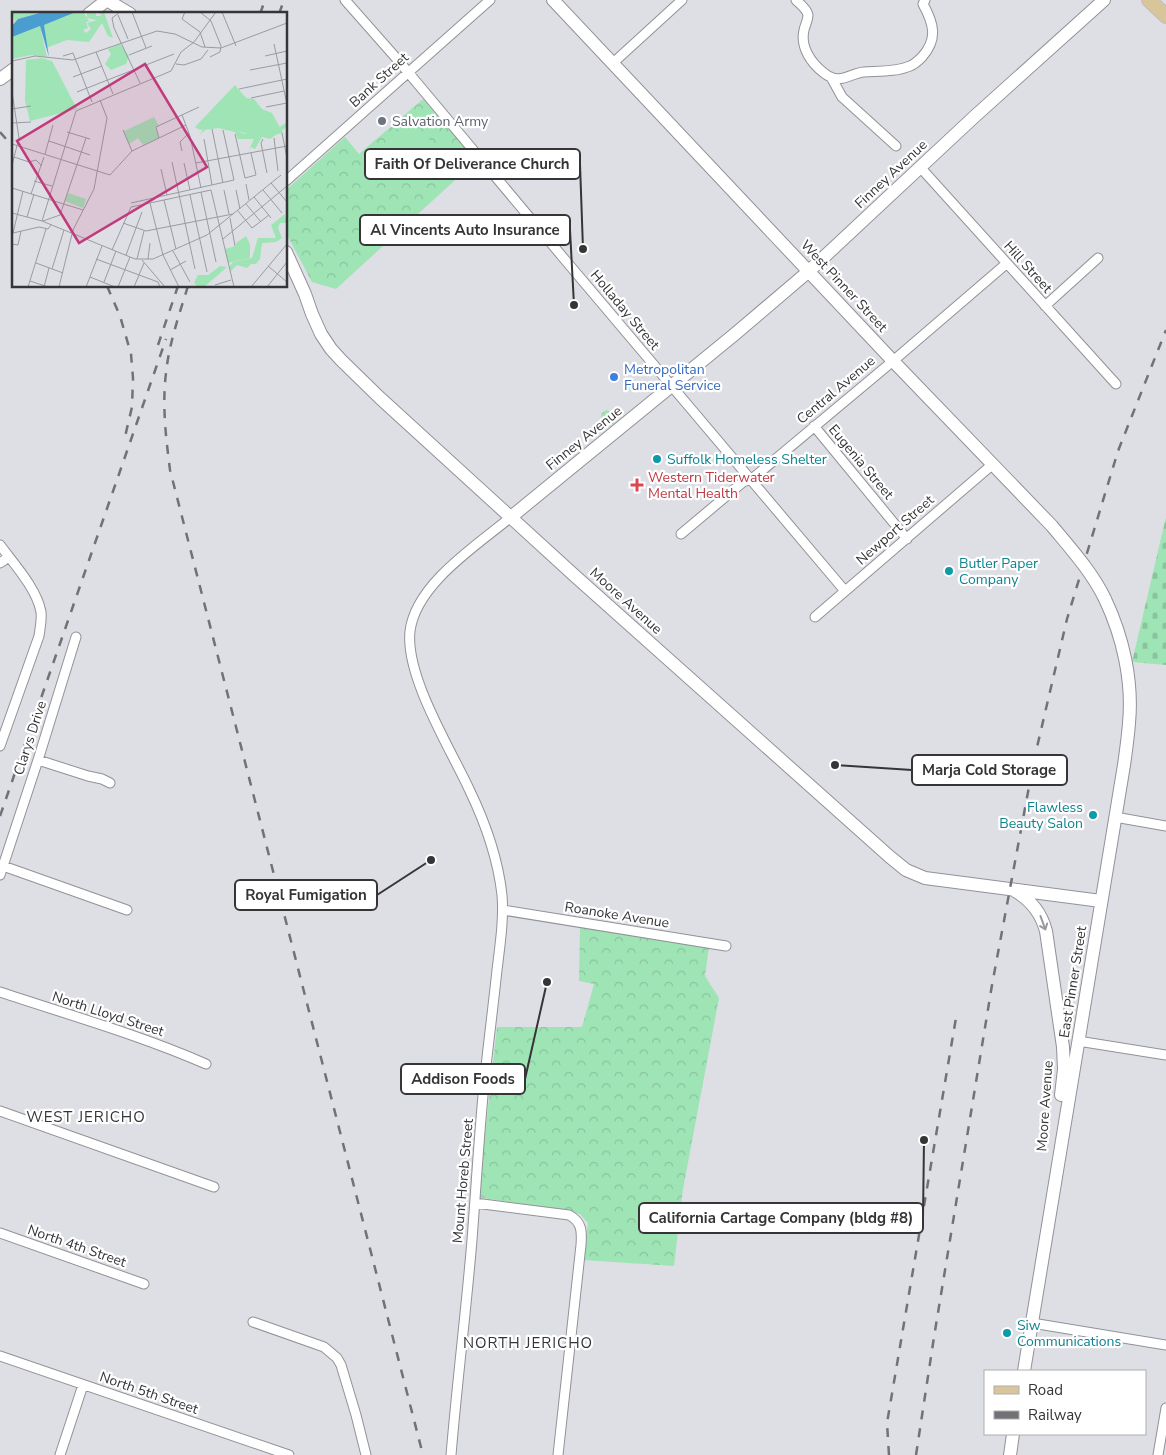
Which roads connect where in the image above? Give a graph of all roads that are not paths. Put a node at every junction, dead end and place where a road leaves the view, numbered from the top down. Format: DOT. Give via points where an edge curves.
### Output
graph roads {
  1 [pos="107,0"];
  2 [pos="345,0"];
  3 [pos="490,0"];
  4 [pos="553,0"];
  5 [pos="682,0"];
  6 [pos="796,0"];
  7 [pos="925,0"];
  8 [pos="1104,0"];
  9 [pos="1149,0"];
  10 [pos="91,12"];
  11 [pos="127,12"];
  12 [pos="1166,16"];
  13 [pos="613,63"];
  14 [pos="12,70"];
  15 [pos="408,72"];
  16 [pos="831,77"];
  17 [pos="0,79"];
  18 [pos="896,146"];
  19 [pos="920,167"];
  20 [pos="288,178"];
  21 [pos="288,256"];
  22 [pos="1098,258"];
  23 [pos="1006,264"];
  24 [pos="809,271"];
  25 [pos="1044,306"];
  26 [pos="893,361"];
  27 [pos="1116,384"];
  28 [pos="671,386"];
  29 [pos="814,426"];
  30 [pos="993,464"];
  31 [pos="750,479"];
  32 [pos="511,517"];
  33 [pos="681,534"];
  34 [pos="907,539"];
  35 [pos="0,545"];
  36 [pos="9,557"];
  37 [pos="0,563"];
  38 [pos="845,591"];
  39 [pos="1105,599"];
  40 [pos="815,617"];
  41 [pos="76,637"];
  42 [pos="0,746"];
  43 [pos="38,760"];
  44 [pos="110,784"];
  45 [pos="1114,817"];
  46 [pos="1166,826"];
  47 [pos="3,866"];
  48 [pos="0,875"];
  49 [pos="1011,888"];
  50 [pos="1101,901"];
  51 [pos="127,910"];
  52 [pos="502,910"];
  53 [pos="726,946"];
  54 [pos="0,992"];
  55 [pos="1078,1041"];
  56 [pos="1166,1055"];
  57 [pos="206,1064"];
  58 [pos="0,1111"];
  59 [pos="214,1187"];
  60 [pos="1053,1192"];
  61 [pos="475,1203"];
  62 [pos="0,1234"];
  63 [pos="144,1284"];
  64 [pos="252,1322"];
  65 [pos="1032,1323"];
  66 [pos="1166,1345"];
  67 [pos="0,1356"];
  68 [pos="1024,1370"];
  69 [pos="83,1385"];
  70 [pos="1166,1408"];
  71 [pos="1013,1435"];
  72 [pos="60,1455"];
  73 [pos="289,1455"];
  74 [pos="366,1455"];
  75 [pos="451,1455"];
  76 [pos="558,1455"];
  77 [pos="1010,1455"];
  78 [pos="1158,1455"];
  1 -- 10 [label="street"];
  1 -- 11 [label="street"];
  2 -- 15 [label="street, Holladay Street"];
  3 -- 15 [label="street, Bank Street"];
  4 -- 13 [label="street, West Pinner Street"];
  5 -- 13 [label="street"];
  6 -- 16 [label="street" via="808,15 804,47 824,74"];
  7 -- 16 [label="street" via="923,4 932,22 932,37 916,63 900,69 862,72 843,79"];
  8 -- 19 [label="street, Finney Avenue"];
  9 -- 12 [label="main road"];
  13 -- 24 [label="street, West Pinner Street"];
  14 -- 17 [label="street"];
  15 -- 20 [label="street, Bank Street"];
  15 -- 28 [label="street, Holladay Street"];
  16 -- 18 [label="street" via="846,102"];
  19 -- 23 [label="street, Hill Street"];
  19 -- 24 [label="street, Finney Avenue"];
  21 -- 32 [label="street, Moore Avenue" via="321,334 331,349"];
  22 -- 25 [label="street"];
  23 -- 25 [label="street, Hill Street"];
  23 -- 26 [label="street, Central Avenue"];
  24 -- 26 [label="street, West Pinner Street"];
  24 -- 28 [label="street, Finney Avenue"];
  25 -- 27 [label="street, Hill Street"];
  26 -- 29 [label="street, Central Avenue"];
  26 -- 30 [label="street, West Pinner Street"];
  28 -- 31 [label="street, Holladay Street"];
  28 -- 32 [label="street, Finney Avenue"];
  29 -- 31 [label="street, Central Avenue"];
  29 -- 34 [label="street, Eugenia Street"];
  30 -- 34 [label="street, Newport Street"];
  30 -- 39 [label="street, West Pinner Street, bridge" via="1083,563"];
  31 -- 33 [label="street, Central Avenue"];
  31 -- 38 [label="street, Holladay Street"];
  32 -- 49 [label="street, Moore Avenue" via="906,870 925,878"];
  32 -- 52 [label="street, Finney Avenue" via="455,563 423,596 410,631 414,671 478,807 499,876"];
  34 -- 38 [label="street, Newport Street"];
  35 -- 36 [label="street"];
  36 -- 37 [label="street"];
  36 -- 42 [label="street" via="33,591 41,622"];
  38 -- 40 [label="street, Newport Street"];
  39 -- 45 [label="street, East Pinner Street" via="1126,661 1130,692 1130,723"];
  41 -- 43 [label="street, Clarys Drive"];
  43 -- 44 [label="street"];
  43 -- 47 [label="street, Clarys Drive"];
  45 -- 46 [label="street"];
  45 -- 50 [label="street, East Pinner Street"];
  47 -- 48 [label="street, Clarys Drive"];
  47 -- 51 [label="street"];
  49 -- 50 [label="street, Moore Avenue"];
  49 -- 60 [label="street, Moore Avenue, one-way" via="1034,905 1043,922 1055,988 1064,1069"];
  50 -- 55 [label="street, East Pinner Street"];
  52 -- 53 [label="street, Roanoke Avenue"];
  52 -- 61 [label="street, Mount Horeb Street"];
  54 -- 57 [label="street, North Lloyd Street"];
  55 -- 56 [label="street"];
  55 -- 60 [label="street, East Pinner Street"];
  58 -- 59 [label="street"];
  60 -- 65 [label="street, East Pinner Street"];
  61 -- 75 [label="street, Mount Horeb Street"];
  61 -- 76 [label="street" via="569,1216 579,1223 581,1229"];
  62 -- 63 [label="street, North 4th Street"];
  64 -- 74 [label="street" via="324,1347 337,1358 354,1406"];
  65 -- 66 [label="street"];
  65 -- 68 [label="street, East Pinner Street"];
  67 -- 69 [label="street, North 5th Street"];
  69 -- 72 [label="street"];
  69 -- 73 [label="street, North 5th Street"];
  70 -- 78 [label="street"];
  71 -- 77 [label="street"];
}
